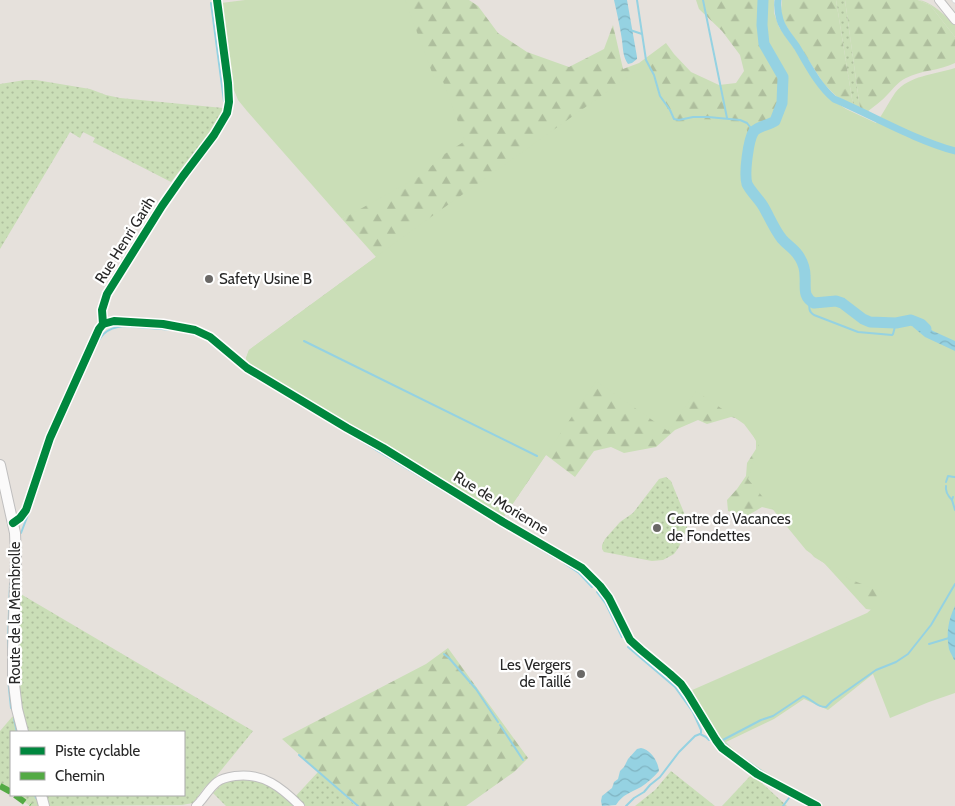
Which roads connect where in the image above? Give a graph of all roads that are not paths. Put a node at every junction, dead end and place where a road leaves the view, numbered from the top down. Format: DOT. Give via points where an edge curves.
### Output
graph roads {
  1 [pos="218,0"];
  2 [pos="939,0"];
  3 [pos="955,20"];
  4 [pos="103,324"];
  5 [pos="0,465"];
  6 [pos="13,524"];
  7 [pos="23,731"];
  8 [pos="196,806"];
  9 [pos="300,806"];
  10 [pos="817,806"];
  1 -- 4 [label="street, Rue Henri Garih" via="228,83 227,113 166,200 108,294 102,310"];
  2 -- 3 [label="street"];
  4 -- 6 [label="street, Rue Henri Garih" via="50,438 26,510"];
  4 -- 10 [label="street, Rue de Morienne" via="163,324 195,330 210,337 247,368 582,568 609,598 630,640 681,684 722,748 757,774"];
  5 -- 6 [label="street, Route de la Membrolle"];
  6 -- 7 [label="street, Route de la Membrolle" via="16,559 13,676"];
  8 -- 9 [label="street" via="217,782 242,775 255,776 277,786"];
}
